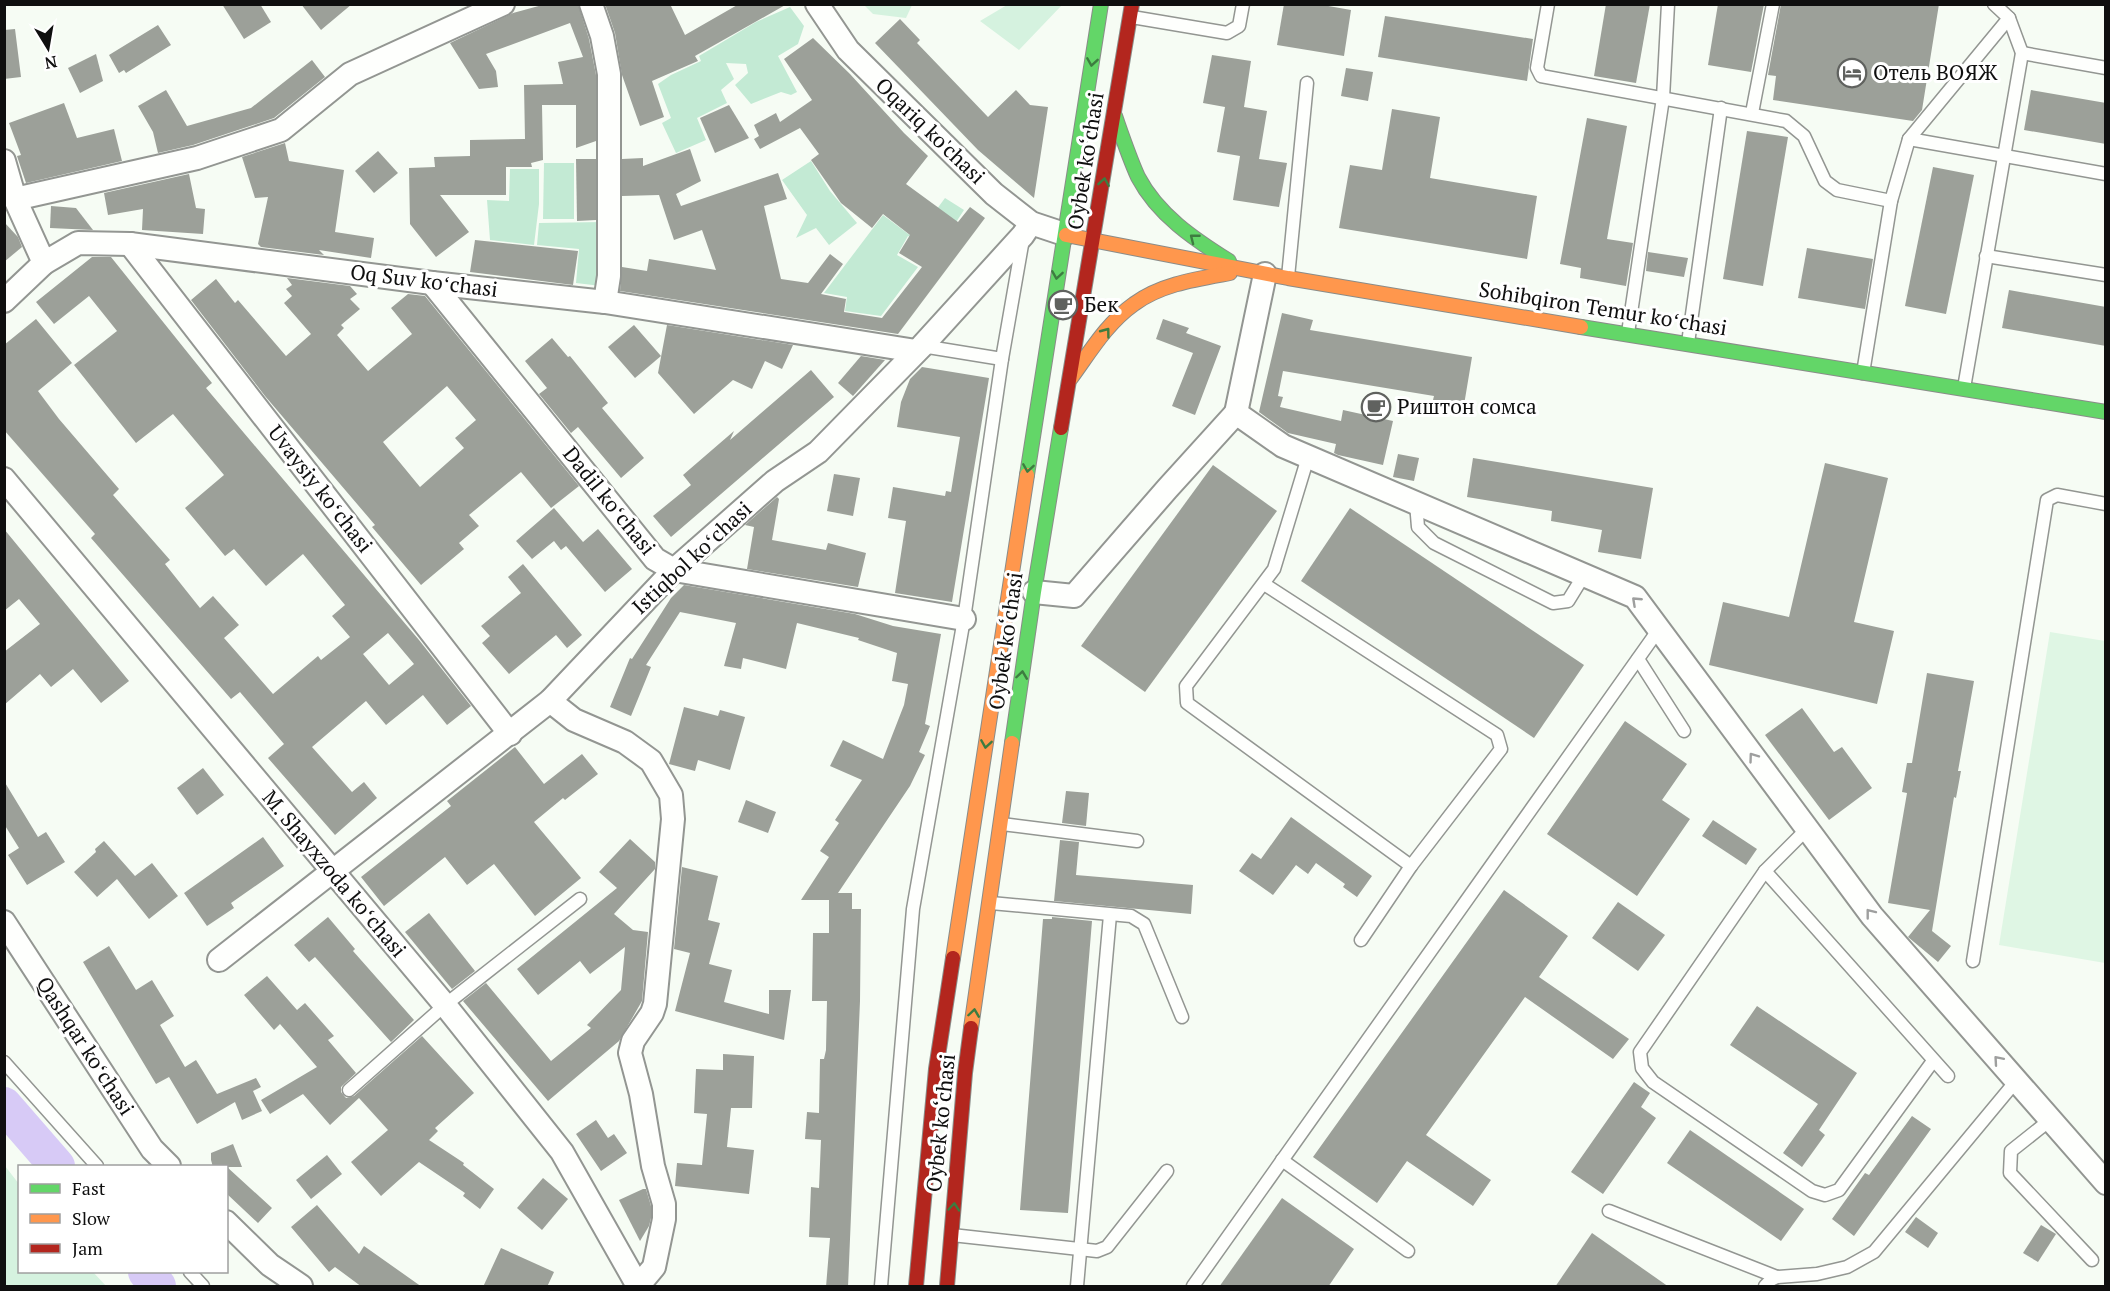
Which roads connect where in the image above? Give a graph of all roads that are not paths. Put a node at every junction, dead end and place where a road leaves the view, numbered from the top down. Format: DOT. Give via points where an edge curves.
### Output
graph roads {
  1 [pos="504,4"];
  2 [pos="591,4"];
  3 [pos="817,4"];
  4 [pos="1101,4"];
  5 [pos="1243,4"];
  6 [pos="1548,4"];
  7 [pos="1668,4"];
  8 [pos="1773,4"];
  9 [pos="1994,4"];
  10 [pos="1131,11"];
  11 [pos="2008,18"];
  12 [pos="2022,53"];
  13 [pos="2106,68"];
  14 [pos="1307,83"];
  15 [pos="1663,98"];
  16 [pos="1721,108"];
  17 [pos="1752,113"];
  18 [pos="1114,116"];
  19 [pos="1909,139"];
  20 [pos="2004,155"];
  21 [pos="4,161"];
  22 [pos="2106,174"];
  23 [pos="15,199"];
  24 [pos="1891,201"];
  25 [pos="1027,229"];
  26 [pos="1064,234"];
  27 [pos="1094,240"];
  28 [pos="130,244"];
  29 [pos="1986,256"];
  30 [pos="44,263"];
  31 [pos="1254,272"];
  32 [pos="2106,275"];
  33 [pos="1288,278"];
  34 [pos="432,283"];
  35 [pos="4,301"];
  36 [pos="605,302"];
  37 [pos="1628,334"];
  38 [pos="1688,344"];
  39 [pos="919,349"];
  40 [pos="1002,359"];
  41 [pos="1863,374"];
  42 [pos="1071,378"];
  43 [pos="1963,390"];
  44 [pos="2106,412"];
  45 [pos="1236,413"];
  46 [pos="1308,457"];
  47 [pos="4,479"];
  48 [pos="1416,503"];
  49 [pos="2106,504"];
  50 [pos="674,570"];
  51 [pos="1584,575"];
  52 [pos="1264,584"];
  53 [pos="1034,592"];
  54 [pos="964,619"];
  55 [pos="1659,629"];
  56 [pos="1638,659"];
  57 [pos="550,701"];
  58 [pos="1684,731"];
  59 [pos="510,734"];
  60 [pos="1001,824"];
  61 [pos="1807,829"];
  62 [pos="1137,841"];
  63 [pos="1411,866"];
  64 [pos="1765,871"];
  65 [pos="333,873"];
  66 [pos="580,899"];
  67 [pos="989,903"];
  68 [pos="1110,915"];
  69 [pos="4,922"];
  70 [pos="1361,940"];
  71 [pos="219,960"];
  72 [pos="1973,961"];
  73 [pos="444,1005"];
  74 [pos="1182,1017"];
  75 [pos="1933,1060"];
  76 [pos="4,1062"];
  77 [pos="1948,1076"];
  78 [pos="2016,1081"];
  79 [pos="349,1090"];
  80 [pos="2050,1120"];
  81 [pos="1282,1160"];
  82 [pos="95,1165"];
  83 [pos="167,1165"];
  84 [pos="1167,1171"];
  85 [pos="2106,1183"];
  86 [pos="1609,1211"];
  87 [pos="228,1224"];
  88 [pos="951,1234"];
  89 [pos="1081,1249"];
  90 [pos="1408,1251"];
  91 [pos="2092,1260"];
  92 [pos="191,1273"];
  93 [pos="1777,1277"];
  94 [pos="638,1286"];
  95 [pos="203,1287"];
  96 [pos="301,1287"];
  97 [pos="881,1287"];
  98 [pos="916,1287"];
  99 [pos="947,1287"];
  100 [pos="1077,1287"];
  101 [pos="1193,1287"];
  102 [pos="1765,1287"];
  1 -- 23 [label="street" via="350,74 281,130 197,158"];
  2 -- 36 [label="street" via="609,74 609,276"];
  3 -- 25 [label="street, Oqariq ko'chasi" via="848,50"];
  4 -- 26 [label="main road, Oybek ko‘chasi, one-way"];
  5 -- 10 [label="lane" via="1239,26 1227,33"];
  6 -- 15 [label="lane" via="1537,68 1541,76"];
  7 -- 15 [label="lane"];
  8 -- 17 [label="lane"];
  9 -- 11 [label="lane"];
  10 -- 18 [label="main road, Oybek ko‘chasi"];
  11 -- 12 [label="lane"];
  11 -- 19 [label="lane"];
  12 -- 13 [label="lane"];
  12 -- 20 [label="lane"];
  14 -- 33 [label="lane"];
  15 -- 16 [label="lane"];
  15 -- 37 [label="lane"];
  16 -- 17 [label="lane"];
  16 -- 38 [label="lane"];
  17 -- 24 [label="lane" via="1786,121 1804,136 1825,181 1837,190"];
  27 -- 18 [label="main road, Oybek ko‘chasi, one-way"];
  31 -- 18 [label="main road, one-way" via="1198,242 1165,213 1142,184"];
  19 -- 20 [label="lane"];
  19 -- 24 [label="lane"];
  20 -- 22 [label="lane"];
  20 -- 29 [label="lane"];
  21 -- 23 [label="street"];
  23 -- 30 [label="street"];
  24 -- 41 [label="lane"];
  25 -- 26 [label="street, Oqariq ko'chasi"];
  25 -- 39 [label="street, Istiqbol koʻchasi"];
  25 -- 40 [label="lane"];
  26 -- 27 [label="main road, Sohibqiron Temur koʻchasi"];
  26 -- 98 [label="main road, Oybek ko‘chasi, one-way" via="936,1070"];
  27 -- 31 [label="main road, Sohibqiron Temur koʻchasi"];
  27 -- 42 [label="main road, Oybek ko‘chasi"];
  28 -- 30 [label="street, Oq Suv koʻchasi" via="78,243"];
  28 -- 34 [label="street, Oq Suv koʻchasi"];
  28 -- 59 [label="street, Uvaysiy koʻchasi"];
  29 -- 32 [label="lane"];
  29 -- 43 [label="lane"];
  30 -- 35 [label="street, Oq Suv koʻchasi"];
  31 -- 33 [label="main road, Sohibqiron Temur koʻchasi"];
  42 -- 31 [label="main road, one-way" via="1114,321 1144,297 1188,281"];
  31 -- 45 [label="street"];
  33 -- 37 [label="main road, Sohibqiron Temur koʻchasi"];
  34 -- 36 [label="street, Oq Suv koʻchasi"];
  34 -- 50 [label="street, Dadil koʻchasi" via="655,559"];
  36 -- 39 [label="street, Oq Suv koʻchasi"];
  37 -- 38 [label="main road, Sohibqiron Temur koʻchasi"];
  38 -- 41 [label="main road, Sohibqiron Temur koʻchasi"];
  39 -- 40 [label="lane"];
  39 -- 50 [label="street, Istiqbol koʻchasi" via="818,452 775,481"];
  40 -- 54 [label="lane"];
  41 -- 43 [label="main road, Sohibqiron Temur koʻchasi"];
  42 -- 53 [label="main road, Oybek ko‘chasi"];
  43 -- 44 [label="main road, Sohibqiron Temur koʻchasi"];
  45 -- 46 [label="street" via="1283,446"];
  45 -- 53 [label="street" via="1074,596"];
  46 -- 48 [label="street"];
  46 -- 52 [label="lane" via="1274,569"];
  47 -- 65 [label="street, M. Shayxzoda koʻchasi"];
  48 -- 51 [label="street"];
  48 -- 51 [label="lane" via="1418,528 1434,543 1553,603 1568,601"];
  49 -- 72 [label="lane" via="2057,495 2047,500"];
  50 -- 54 [label="street, Dadil koʻchasi"];
  50 -- 57 [label="street, Istiqbol koʻchasi"];
  55 -- 51 [label="street, one-way" via="1635,597"];
  52 -- 63 [label="lane" via="1186,686 1187,703"];
  52 -- 63 [label="lane" via="1497,735 1501,749"];
  60 -- 53 [label="main road, Oybek ko‘chasi, one-way"];
  54 -- 97 [label="lane" via="913,909"];
  55 -- 56 [label="lane"];
  61 -- 55 [label="street, one-way"];
  56 -- 58 [label="lane"];
  56 -- 81 [label="lane"];
  57 -- 59 [label="street, Istiqbol koʻchasi"];
  57 -- 94 [label="street" via="574,720 626,742 651,760 671,795 673,819 655,1004 630,1053 664,1204 654,1267"];
  59 -- 65 [label="street, Istiqbol koʻchasi"];
  60 -- 62 [label="lane"];
  60 -- 67 [label="main road, Oybek ko‘chasi"];
  61 -- 64 [label="lane"];
  78 -- 61 [label="street, one-way" via="1872,916"];
  63 -- 70 [label="lane"];
  64 -- 75 [label="lane"];
  64 -- 75 [label="lane" via="1640,1052 1642,1068 1653,1082 1812,1191 1825,1195 1839,1190"];
  65 -- 71 [label="street, Istiqbol koʻchasi"];
  65 -- 73 [label="street, M. Shayxzoda koʻchasi"];
  66 -- 73 [label="lane"];
  67 -- 68 [label="lane"];
  88 -- 67 [label="main road, Oybek ko‘chasi, one-way" via="965,1073"];
  68 -- 74 [label="lane" via="1131,915 1144,924"];
  68 -- 89 [label="lane"];
  69 -- 83 [label="street, Qashqar koʻchasi" via="152,1149"];
  73 -- 79 [label="lane"];
  73 -- 94 [label="street, M. Shayxzoda koʻchasi" via="562,1152"];
  75 -- 77 [label="lane"];
  76 -- 82 [label="lane"];
  78 -- 80 [label="street"];
  78 -- 93 [label="lane" via="1874,1252 1846,1267"];
  80 -- 85 [label="street"];
  80 -- 91 [label="lane" via="2011,1151 2010,1173"];
  81 -- 90 [label="lane"];
  81 -- 101 [label="lane"];
  84 -- 89 [label="lane" via="1107,1247 1098,1251"];
  86 -- 93 [label="lane"];
  87 -- 96 [label="street" via="270,1265"];
  88 -- 89 [label="lane"];
  88 -- 99 [label="main road, Oybek ko‘chasi"];
  89 -- 100 [label="lane"];
  92 -- 95 [label="lane"];
  93 -- 102 [label="lane"];
}
